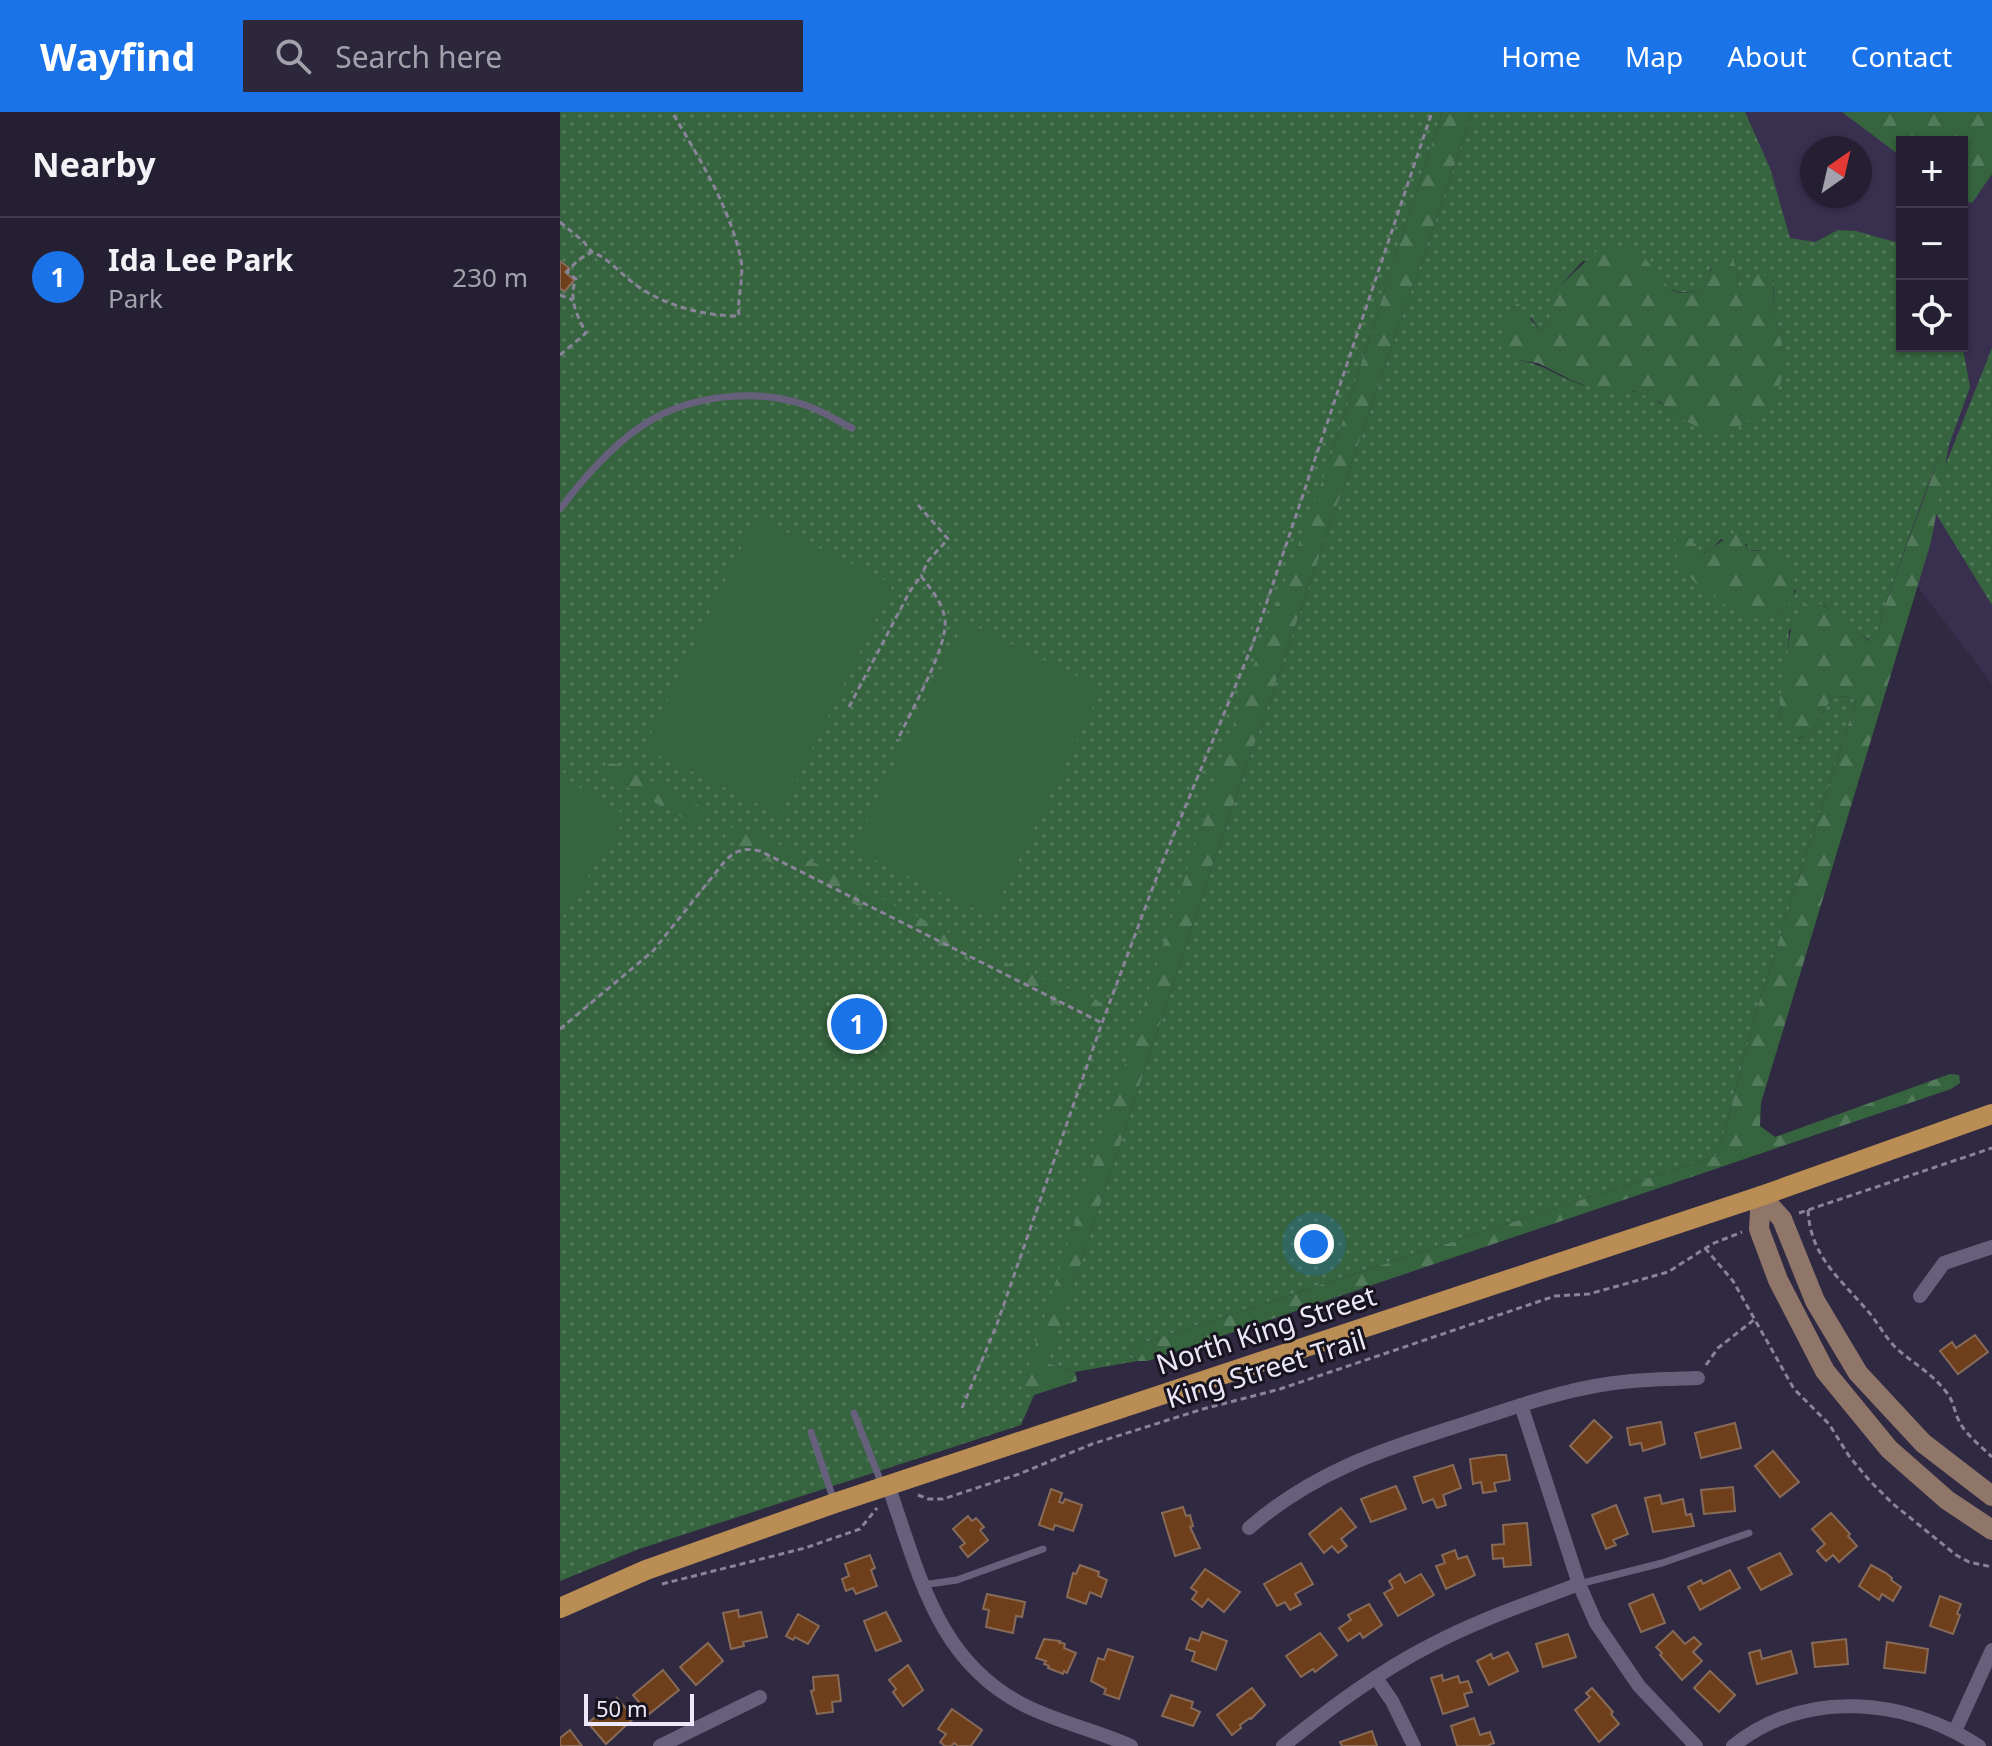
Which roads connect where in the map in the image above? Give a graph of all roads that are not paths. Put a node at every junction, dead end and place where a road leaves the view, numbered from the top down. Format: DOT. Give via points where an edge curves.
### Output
graph roads {
  1 [pos="852,428"];
  2 [pos="560,509"];
  3 [pos="1992,1114"];
  4 [pos="1761,1196"];
  5 [pos="1992,1247"];
  6 [pos="1920,1296"];
  7 [pos="1698,1378"];
  8 [pos="1521,1405"];
  9 [pos="854,1413"];
  10 [pos="811,1432"];
  11 [pos="888,1491"];
  12 [pos="1992,1496"];
  13 [pos="835,1503"];
  14 [pos="1249,1528"];
  15 [pos="1992,1530"];
  16 [pos="1749,1533"];
  17 [pos="1043,1549"];
  18 [pos="1579,1584"];
  19 [pos="922,1585"];
  20 [pos="560,1608"];
  21 [pos="1992,1650"];
  22 [pos="1376,1678"];
  23 [pos="760,1697"];
  24 [pos="1955,1731"];
  25 [pos="660,1746"];
  26 [pos="1131,1746"];
  27 [pos="1283,1746"];
  28 [pos="1414,1746"];
  29 [pos="1696,1746"];
  30 [pos="1733,1746"];
  31 [pos="1979,1746"];
  1 -- 2 [label="lane" via="778,398 741,394 695,404 651,420 601,460"];
  3 -- 4 [label="main road, North King Street"];
  4 -- 11 [label="main road, North King Street"];
  4 -- 12 [label="main road" via="1782,1219 1815,1301 1858,1373 1923,1443"];
  4 -- 15 [label="main road" via="1758,1227 1778,1280 1833,1382 1889,1449"];
  5 -- 6 [label="street" via="1944,1263"];
  7 -- 8 [label="street" via="1607,1384"];
  8 -- 14 [label="street" via="1353,1461 1290,1495"];
  8 -- 18 [label="street"];
  9 -- 11 [label="lane"];
  10 -- 13 [label="lane"];
  11 -- 13 [label="main road, North King Street"];
  11 -- 19 [label="street"];
  13 -- 20 [label="main road, North King Street" via="646,1570"];
  16 -- 18 [label="lane"];
  17 -- 19 [label="lane" via="957,1580"];
  18 -- 22 [label="street" via="1457,1632"];
  18 -- 29 [label="street" via="1617,1657"];
  19 -- 26 [label="street" via="949,1639 998,1689 1046,1715"];
  21 -- 24 [label="street"];
  22 -- 27 [label="street"];
  22 -- 28 [label="street"];
  23 -- 25 [label="street"];
  24 -- 30 [label="street" via="1892,1709 1841,1706 1788,1716"];
  24 -- 31 [label="street"];
}
